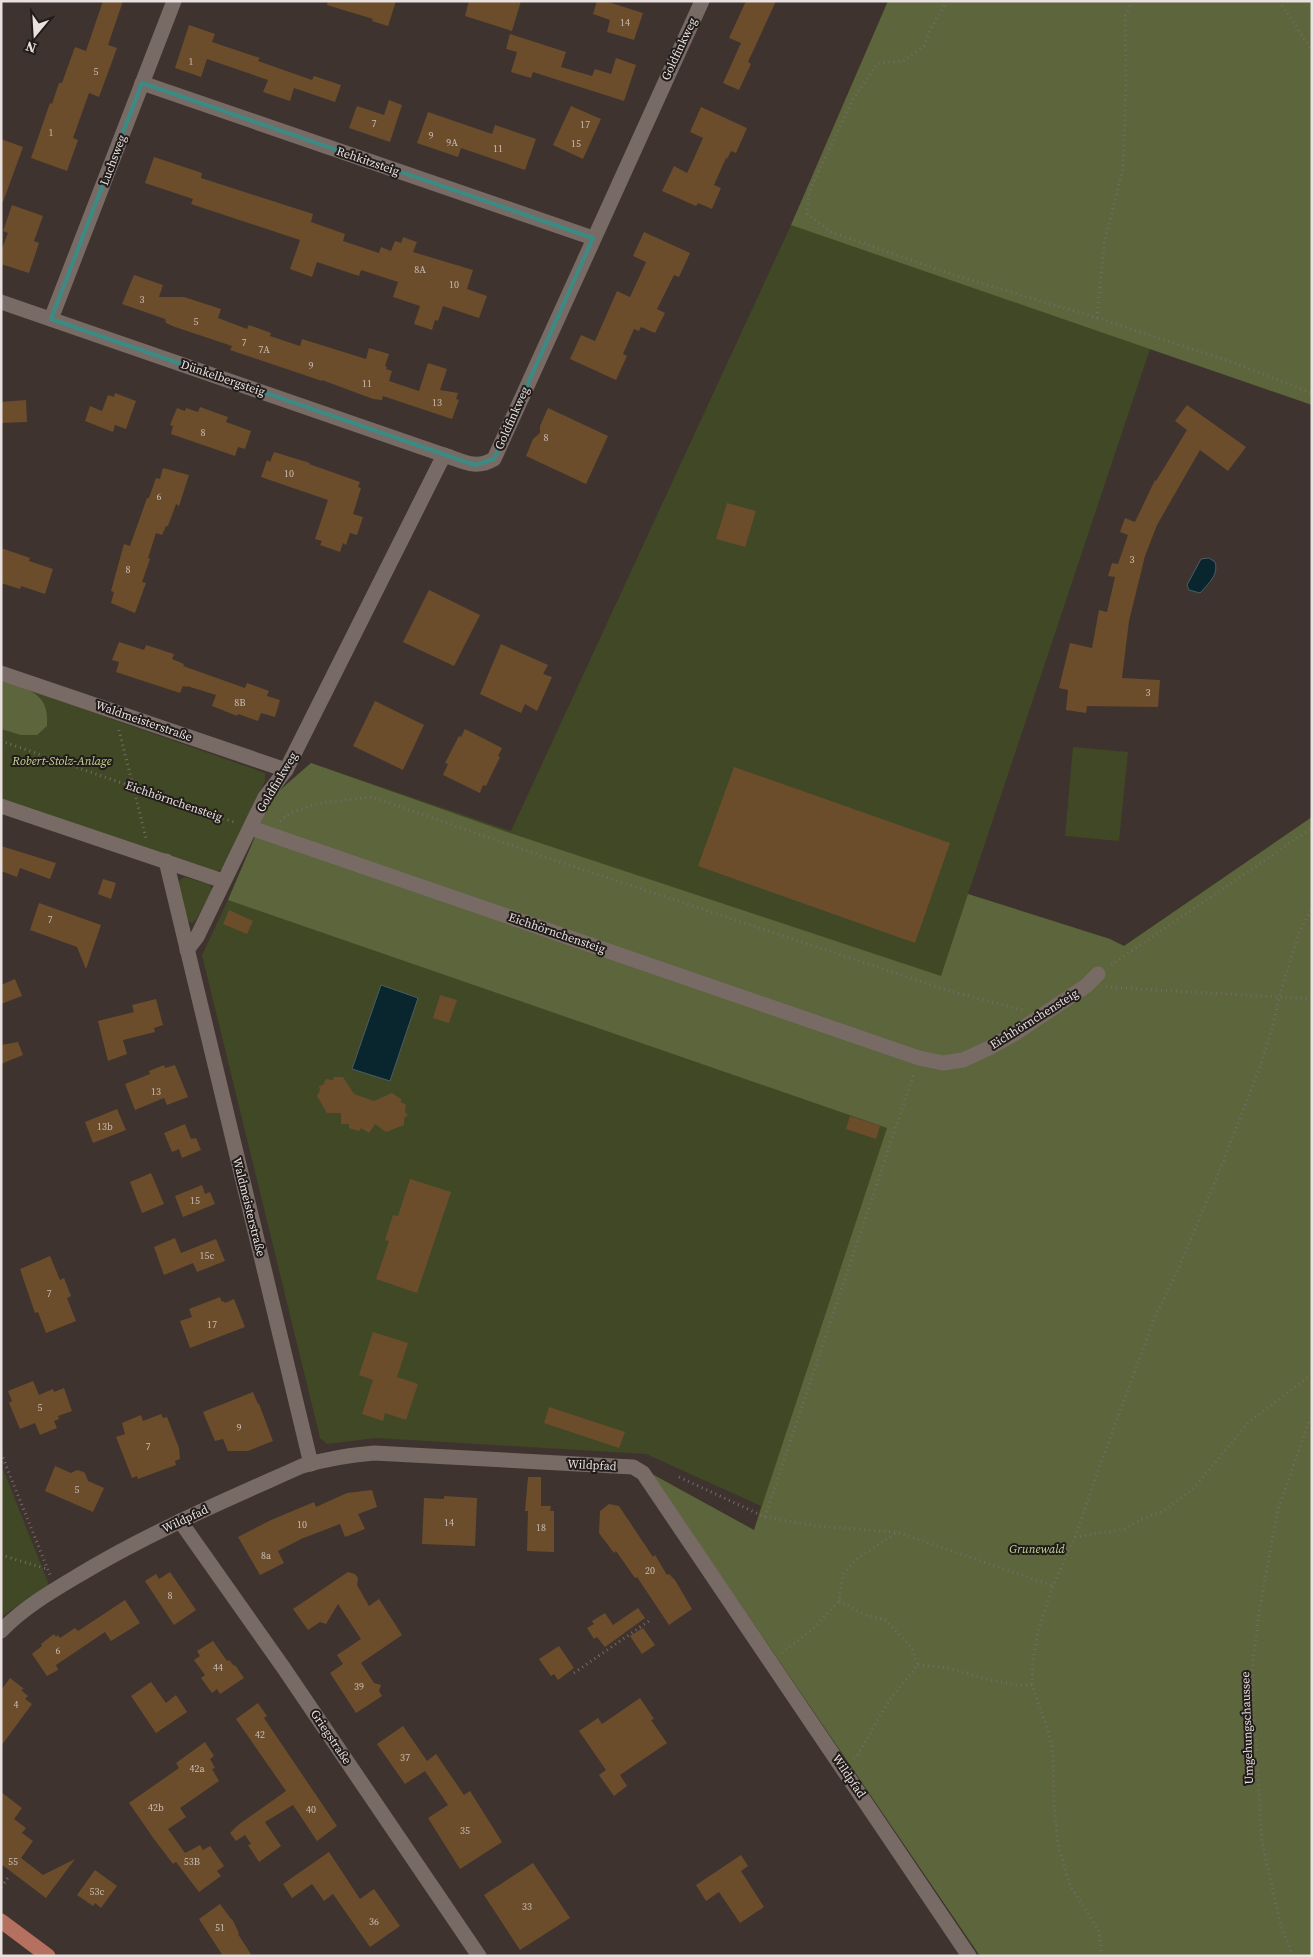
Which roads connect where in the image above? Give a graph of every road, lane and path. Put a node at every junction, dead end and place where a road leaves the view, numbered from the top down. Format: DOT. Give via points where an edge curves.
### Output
graph roads {
  1 [pos="174,1"];
  2 [pos="702,1"];
  3 [pos="947,1"];
  4 [pos="1132,1"];
  5 [pos="1279,1"];
  6 [pos="1312,50"];
  7 [pos="142,83"];
  8 [pos="593,238"];
  9 [pos="1,302"];
  10 [pos="1097,318"];
  11 [pos="51,319"];
  12 [pos="1312,394"];
  13 [pos="444,455"];
  14 [pos="1,673"];
  15 [pos="118,723"];
  16 [pos="1,741"];
  17 [pos="286,770"];
  18 [pos="133,787"];
  19 [pos="1,806"];
  20 [pos="251,828"];
  21 [pos="1312,828"];
  22 [pos="267,832"];
  23 [pos="150,856"];
  24 [pos="166,861"];
  25 [pos="224,881"];
  26 [pos="1312,908"];
  27 [pos="187,950"];
  28 [pos="1098,974"];
  29 [pos="1086,986"];
  30 [pos="1279,998"];
  31 [pos="1312,999"];
  32 [pos="1042,1015"];
  33 [pos="919,1058"];
  34 [pos="1312,1374"];
  35 [pos="1312,1412"];
  36 [pos="1,1454"];
  37 [pos="311,1464"];
  38 [pos="679,1477"];
  39 [pos="765,1516"];
  40 [pos="180,1521"];
  41 [pos="897,1532"];
  42 [pos="1075,1537"];
  43 [pos="1,1555"];
  44 [pos="47,1569"];
  45 [pos="51,1578"];
  46 [pos="1053,1586"];
  47 [pos="839,1601"];
  48 [pos="649,1621"];
  49 [pos="1,1630"];
  50 [pos="771,1661"];
  51 [pos="918,1666"];
  52 [pos="574,1673"];
  53 [pos="1032,1685"];
  54 [pos="843,1766"];
  55 [pos="10,1875"];
  56 [pos="1,1887"];
  57 [pos="1,1921"];
  58 [pos="48,1956"];
  59 [pos="479,1956"];
  60 [pos="969,1956"];
  61 [pos="1102,1956"];
  62 [pos="1293,1956"];
  1 -- 7 [label="street, Luchsweg"];
  2 -- 8 [label="street, Goldfinkweg"];
  3 -- 10 [label="path" via="924,46 902,61 878,63 853,99 809,192 807,214 831,232 951,274"];
  4 -- 10 [label="path" via="1125,16 1124,169 1104,244"];
  5 -- 6 [label="path"];
  7 -- 8 [label="street, Rehkitzsteig"];
  7 -- 11 [label="street, Luchsweg"];
  8 -- 13 [label="street, Goldfinkweg" via="494,458 475,465"];
  9 -- 11 [label="street, Dünkelbergsteig"];
  10 -- 12 [label="path" via="1226,360"];
  11 -- 13 [label="street, Dünkelbergsteig"];
  13 -- 17 [label="street, Goldfinkweg"];
  14 -- 17 [label="street, Waldmeisterstraße"];
  15 -- 18 [label="path"];
  16 -- 18 [label="path, Eichhörnchensteig"];
  17 -- 20 [label="street, Goldfinkweg" via="266,797"];
  18 -- 20 [label="path, Eichhörnchensteig"];
  18 -- 23 [label="path"];
  19 -- 23 [label="street"];
  20 -- 22 [label="street, Eichhörnchensteig"];
  20 -- 25 [label="street, Goldfinkweg"];
  21 -- 28 [label="path"];
  22 -- 32 [label="path" via="290,813 320,803 372,797 950,991"];
  22 -- 33 [label="street, Eichhörnchensteig"];
  23 -- 24 [label="street"];
  24 -- 25 [label="street"];
  24 -- 27 [label="street, Waldmeisterstraße"];
  25 -- 27 [label="street" via="197,937"];
  26 -- 30 [label="path" via="1299,934"];
  27 -- 37 [label="street, Waldmeisterstraße"];
  28 -- 29 [label="street, Eichhörnchensteig"];
  29 -- 30 [label="path"];
  29 -- 32 [label="street, Eichhörnchensteig"];
  30 -- 31 [label="path"];
  30 -- 42 [label="path" via="1260,1067 1213,1186 1153,1322"];
  32 -- 33 [label="street, Eichhörnchensteig" via="964,1060 942,1063"];
  33 -- 39 [label="path"];
  34 -- 42 [label="path" via="1248,1423 1193,1489 1164,1511 1125,1528"];
  35 -- 62 [label="path, Umgehungschaussee" via="1277,1513 1253,1659 1252,1695 1262,1842 1281,1926"];
  36 -- 44 [label="path"];
  37 -- 40 [label="street, Wildpfad"];
  37 -- 50 [label="street, Wildpfad" via="348,1455 374,1453 633,1467 643,1473"];
  38 -- 39 [label="path"];
  39 -- 41 [label="path" via="816,1526"];
  40 -- 49 [label="street, Wildpfad" via="121,1550 56,1589"];
  40 -- 59 [label="street, Griegstraße"];
  41 -- 46 [label="path"];
  41 -- 47 [label="path" via="857,1559 843,1574"];
  42 -- 46 [label="path"];
  43 -- 44 [label="path"];
  44 -- 45 [label="path"];
  46 -- 53 [label="path" via="1038,1631"];
  47 -- 50 [label="path" via="816,1627"];
  47 -- 51 [label="path" via="866,1615 885,1620 912,1648"];
  48 -- 52 [label="path"];
  50 -- 54 [label="street, Wildpfad"];
  51 -- 53 [label="path" via="947,1668 1016,1685"];
  51 -- 54 [label="path" via="890,1699 857,1756"];
  53 -- 61 [label="path" via="1048,1730 1058,1845 1070,1885 1099,1931"];
  54 -- 60 [label="street, Wildpfad"];
  55 -- 56 [label="path"];
  57 -- 58 [label="main road"];
}
